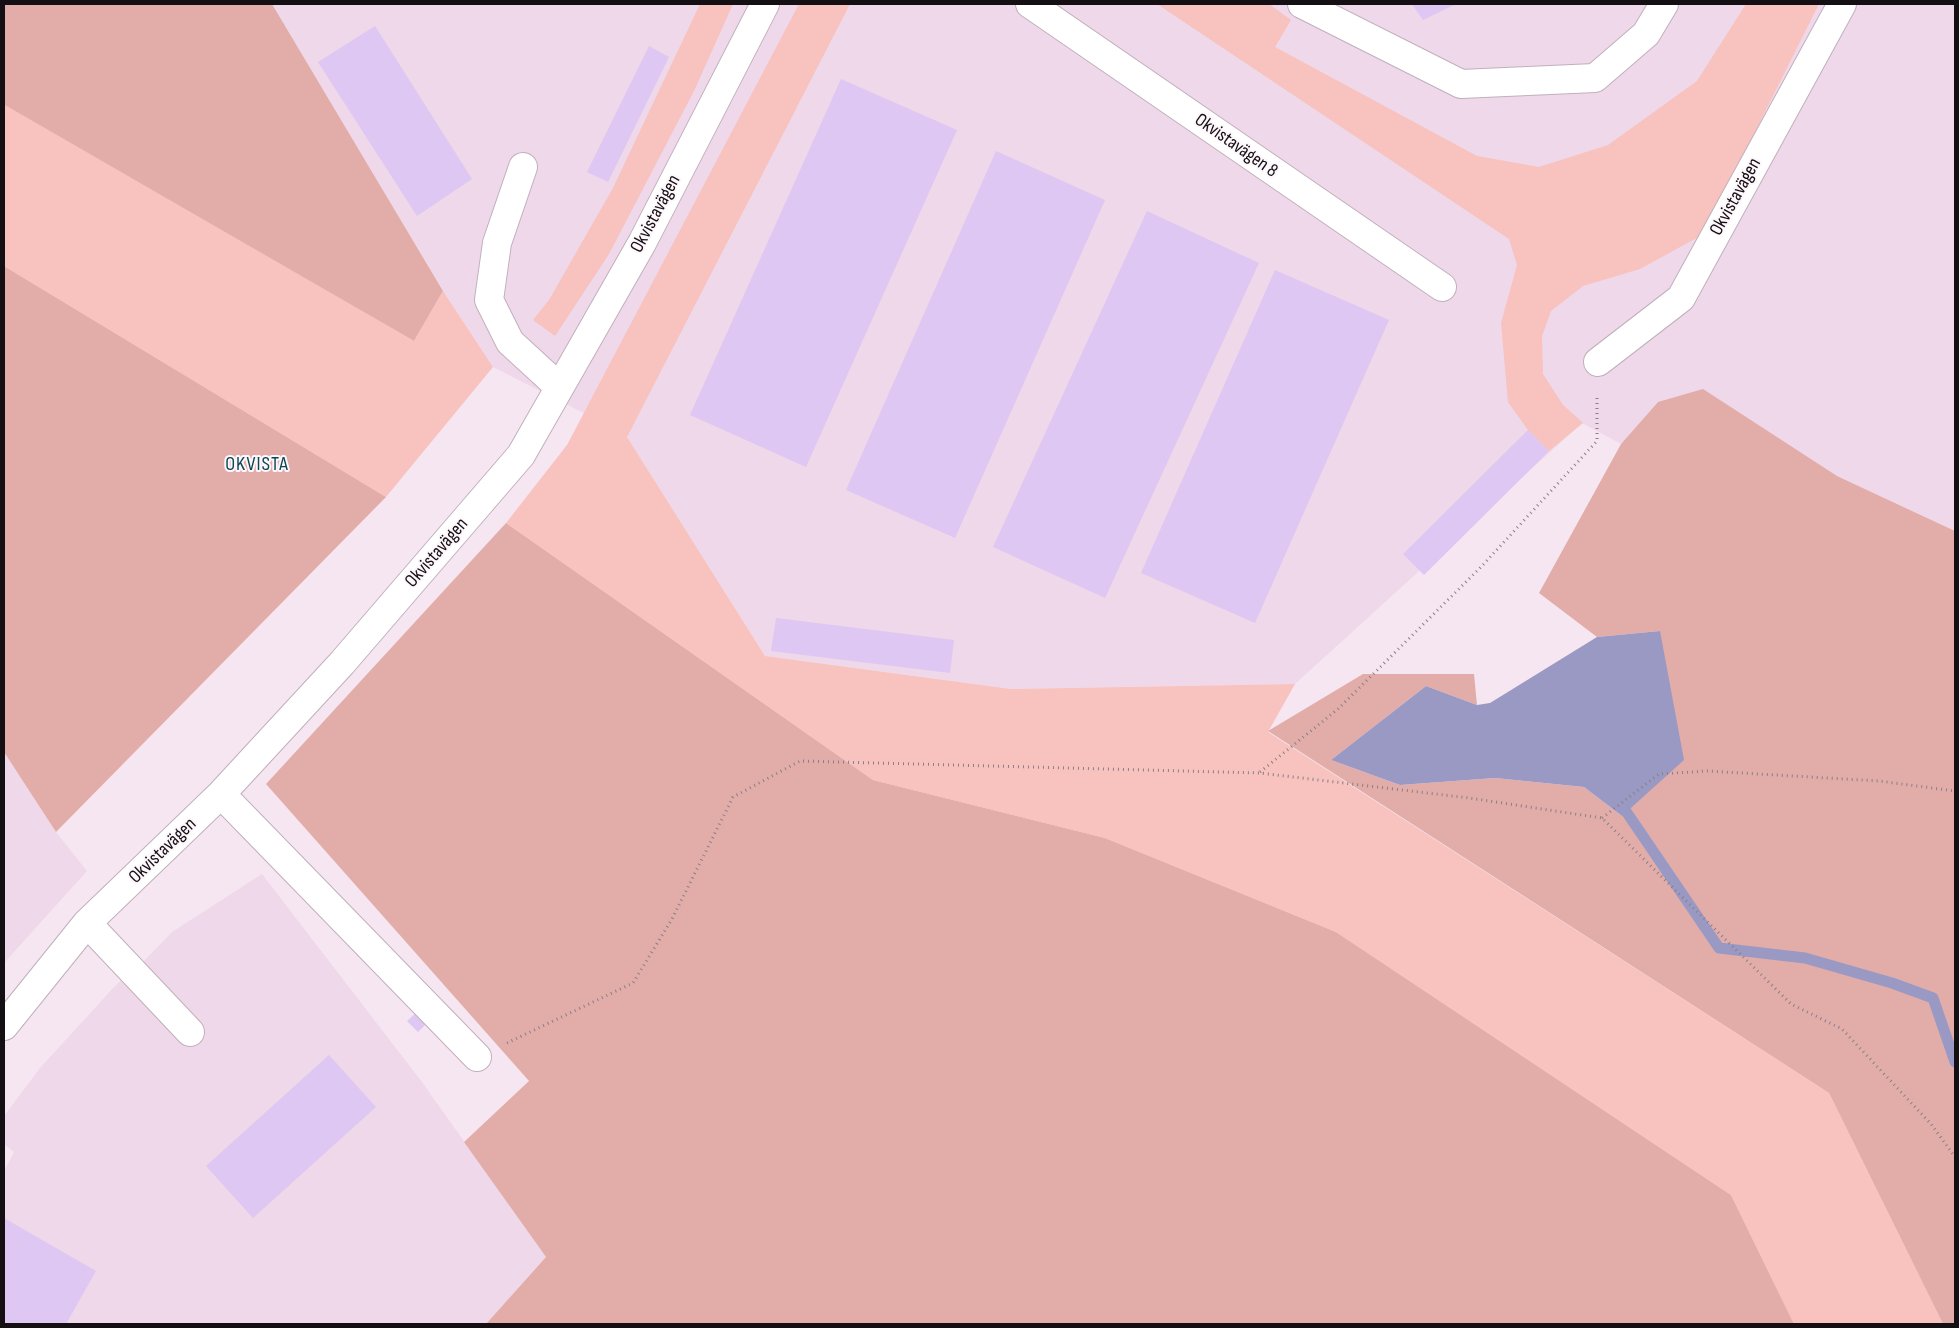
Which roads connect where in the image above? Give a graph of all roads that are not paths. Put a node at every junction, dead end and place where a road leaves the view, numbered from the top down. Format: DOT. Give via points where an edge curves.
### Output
graph roads {
  1 [pos="765,4"];
  2 [pos="1030,4"];
  3 [pos="1302,4"];
  4 [pos="1664,4"];
  5 [pos="1842,4"];
  6 [pos="523,167"];
  7 [pos="1442,287"];
  8 [pos="1598,362"];
  9 [pos="559,387"];
  10 [pos="221,794"];
  11 [pos="87,923"];
  12 [pos="4,1026"];
  13 [pos="190,1032"];
  14 [pos="477,1057"];
  1 -- 9 [label="street, Okvistavägen" via="642,243"];
  2 -- 7 [label="street, Okvistavägen 8"];
  3 -- 4 [label="street" via="1461,84 1595,78 1646,34"];
  5 -- 8 [label="street, Okvistavägen" via="1681,298"];
  6 -- 9 [label="street" via="497,243 489,300 510,342"];
  9 -- 10 [label="street, Okvistavägen" via="521,455 342,663"];
  10 -- 11 [label="street, Okvistavägen"];
  10 -- 14 [label="street"];
  11 -- 12 [label="street, Okvistavägen"];
  11 -- 13 [label="street"];
}
